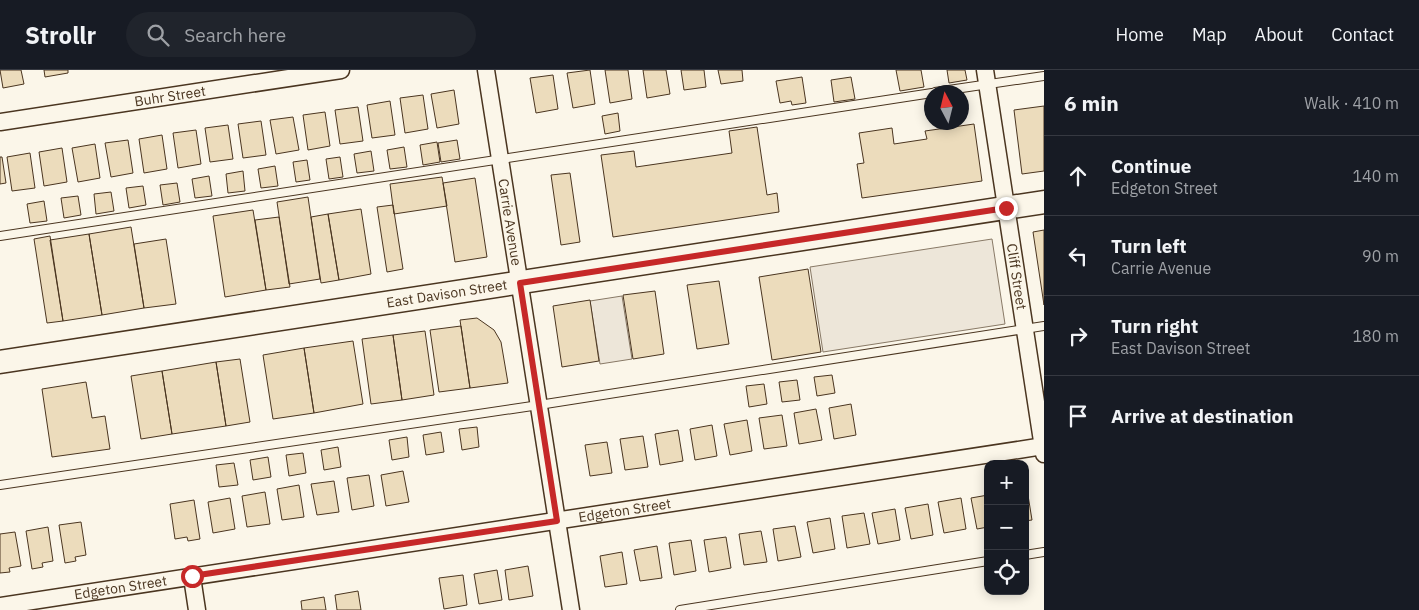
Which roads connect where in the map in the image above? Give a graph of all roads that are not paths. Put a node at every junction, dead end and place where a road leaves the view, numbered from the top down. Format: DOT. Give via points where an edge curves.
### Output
graph roads {
  1 [pos="341,70"];
  2 [pos="486,70"];
  3 [pos="1044,76"];
  4 [pos="986,77"];
  5 [pos="960,85"];
  6 [pos="924,94"];
  7 [pos="0,122"];
  8 [pos="501,160"];
  9 [pos="1044,202"];
  10 [pos="1006,208"];
  11 [pos="0,236"];
  12 [pos="520,283"];
  13 [pos="1044,326"];
  14 [pos="1024,328"];
  15 [pos="0,362"];
  16 [pos="539,405"];
  17 [pos="1044,449"];
  18 [pos="0,485"];
  19 [pos="557,521"];
  20 [pos="1044,552"];
  21 [pos="1029,554"];
  22 [pos="984,562"];
  23 [pos="192,576"];
  24 [pos="0,606"];
  25 [pos="197,610"];
  26 [pos="571,610"];
  27 [pos="680,610"];
  1 -- 7 [label="street, Buhr Street"];
  2 -- 8 [label="street, Carrie Avenue"];
  3 -- 4 [label="lane"];
  4 -- 5 [label="lane"];
  4 -- 10 [label="street, Cliff Street"];
  6 -- 8 [label="lane"];
  8 -- 11 [label="lane"];
  8 -- 12 [label="street, Carrie Avenue"];
  9 -- 10 [label="main road, East Davison Street"];
  10 -- 12 [label="main road, East Davison Street"];
  10 -- 14 [label="street, Cliff Street"];
  12 -- 15 [label="main road, East Davison Street"];
  12 -- 16 [label="street, Carrie Avenue"];
  13 -- 14 [label="lane"];
  14 -- 16 [label="lane"];
  14 -- 17 [label="street, Cliff Street"];
  16 -- 18 [label="lane"];
  16 -- 19 [label="street, Carrie Avenue"];
  17 -- 19 [label="street, Edgeton Street"];
  19 -- 23 [label="street, Edgeton Street"];
  19 -- 26 [label="street, Carrie Avenue"];
  20 -- 21 [label="lane"];
  22 -- 27 [label="lane"];
  23 -- 24 [label="street, Edgeton Street"];
  23 -- 25 [label="street"];
}
